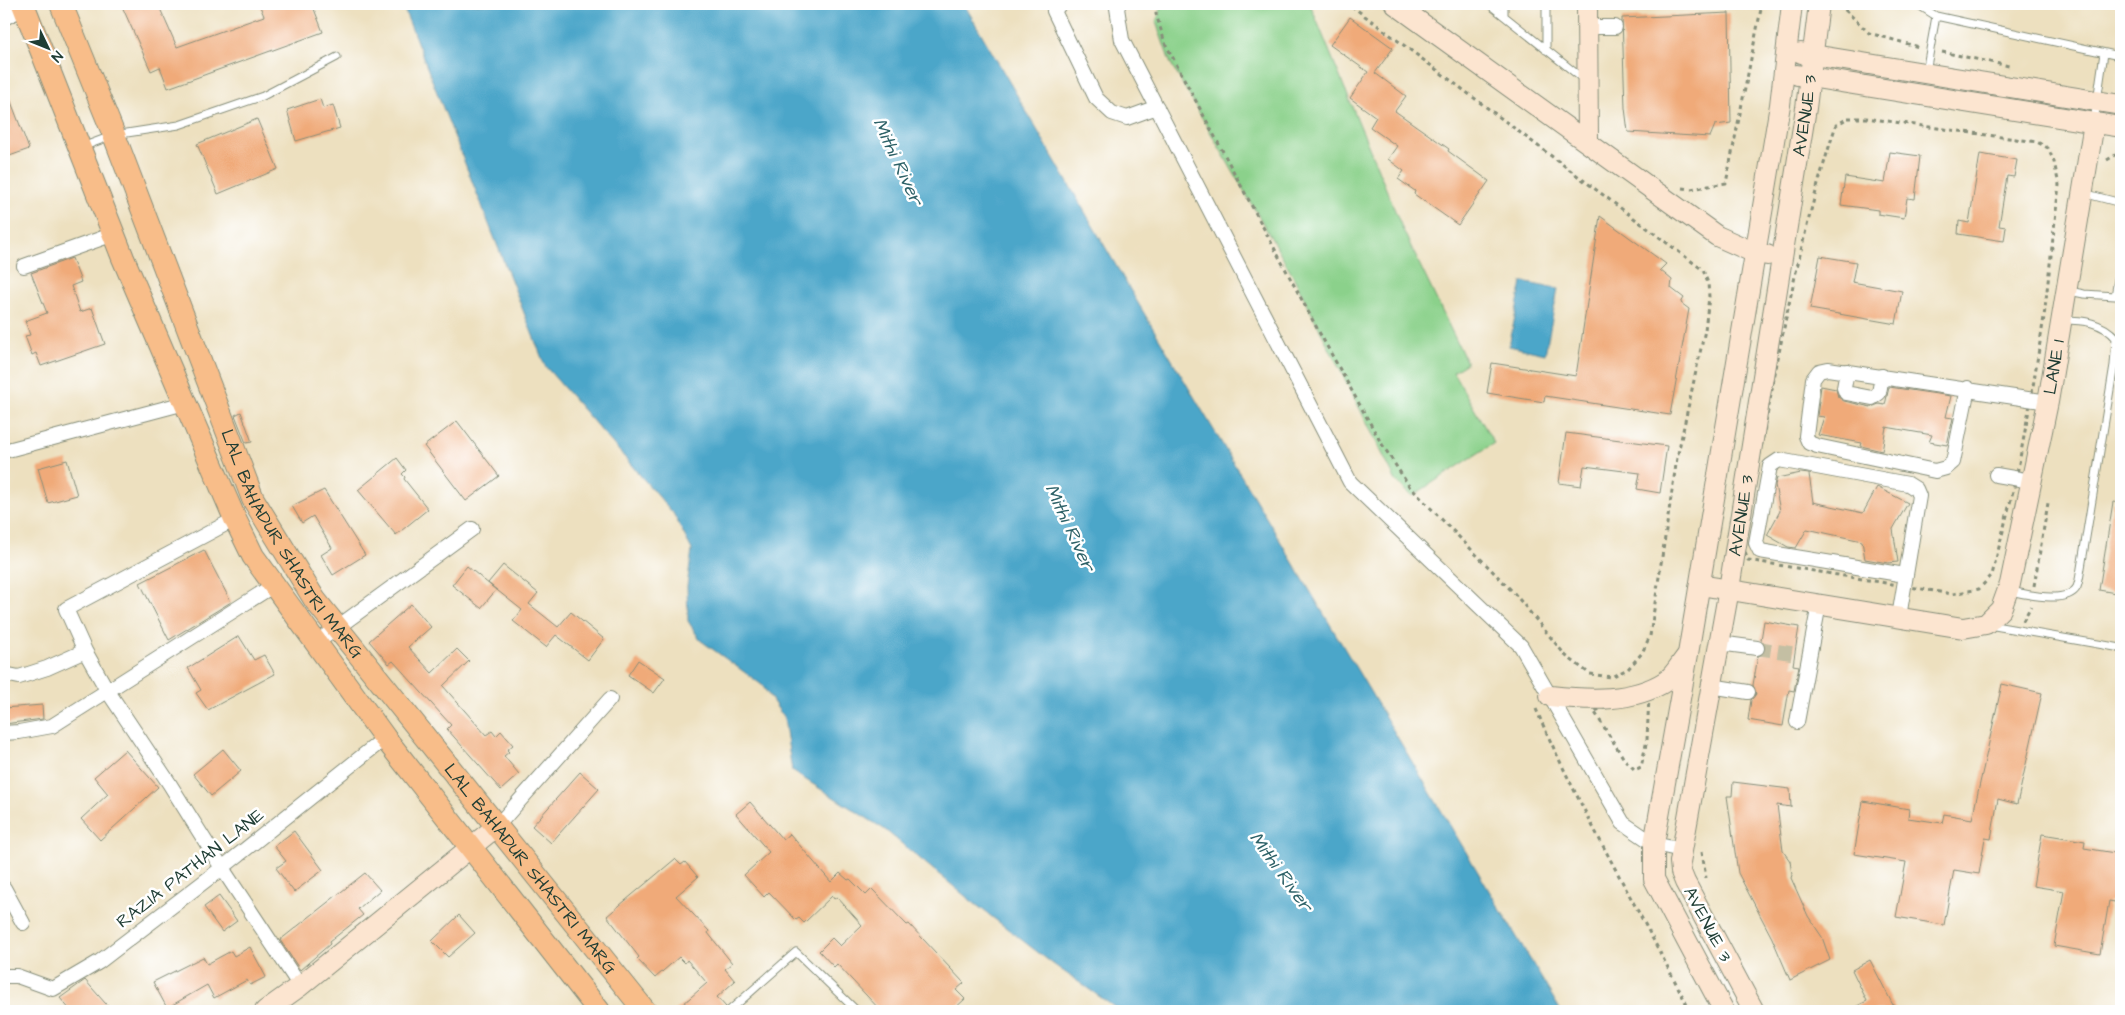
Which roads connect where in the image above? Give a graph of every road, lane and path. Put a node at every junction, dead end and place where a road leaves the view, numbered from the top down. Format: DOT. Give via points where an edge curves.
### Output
graph roads {
  1 [pos="61,4"];
  2 [pos="1060,4"];
  3 [pos="1119,4"];
  4 [pos="1157,4"];
  5 [pos="1350,4"];
  6 [pos="1395,4"];
  7 [pos="1489,4"];
  8 [pos="1504,4"];
  9 [pos="1546,4"];
  10 [pos="1587,4"];
  11 [pos="1762,4"];
  12 [pos="1792,4"];
  13 [pos="1819,4"];
  14 [pos="1839,4"];
  15 [pos="1917,4"];
  16 [pos="26,5"];
  17 [pos="1504,15"];
  18 [pos="1936,16"];
  19 [pos="4,18"];
  20 [pos="1587,27"];
  21 [pos="1615,27"];
  22 [pos="1930,49"];
  23 [pos="1546,50"];
  24 [pos="1786,51"];
  25 [pos="2104,53"];
  26 [pos="1813,55"];
  27 [pos="2115,56"];
  28 [pos="336,57"];
  29 [pos="2016,68"];
  30 [pos="1926,73"];
  31 [pos="1785,74"];
  32 [pos="1810,76"];
  33 [pos="1588,82"];
  34 [pos="2098,101"];
  35 [pos="2121,105"];
  36 [pos="1157,107"];
  37 [pos="2094,123"];
  38 [pos="2121,127"];
  39 [pos="114,135"];
  40 [pos="1588,141"];
  41 [pos="80,148"];
  42 [pos="1674,187"];
  43 [pos="2083,192"];
  44 [pos="2121,203"];
  45 [pos="114,234"];
  46 [pos="1755,253"];
  47 [pos="1782,257"];
  48 [pos="2121,263"];
  49 [pos="24,266"];
  50 [pos="2067,290"];
  51 [pos="2062,320"];
  52 [pos="1847,371"];
  53 [pos="1882,376"];
  54 [pos="1968,388"];
  55 [pos="2040,400"];
  56 [pos="186,404"];
  57 [pos="4,451"];
  58 [pos="1757,473"];
  59 [pos="1996,475"];
  60 [pos="2024,480"];
  61 [pos="235,519"];
  62 [pos="472,529"];
  63 [pos="1904,581"];
  64 [pos="274,585"];
  65 [pos="1700,585"];
  66 [pos="1728,589"];
  67 [pos="2008,591"];
  68 [pos="1819,604"];
  69 [pos="1899,617"];
  70 [pos="1986,624"];
  71 [pos="336,627"];
  72 [pos="316,643"];
  73 [pos="1719,643"];
  74 [pos="1757,648"];
  75 [pos="2121,648"];
  76 [pos="85,651"];
  77 [pos="1688,654"];
  78 [pos="4,674"];
  79 [pos="1711,686"];
  80 [pos="107,690"];
  81 [pos="1748,692"];
  82 [pos="1550,696"];
  83 [pos="610,699"];
  84 [pos="1650,706"];
  85 [pos="1797,722"];
  86 [pos="4,733"];
  87 [pos="385,738"];
  88 [pos="497,826"];
  89 [pos="1654,844"];
  90 [pos="470,847"];
  91 [pos="1692,850"];
  92 [pos="222,868"];
  93 [pos="1707,886"];
  94 [pos="4,888"];
  95 [pos="23,923"];
  96 [pos="4,976"];
  97 [pos="300,986"];
  98 [pos="265,1011"];
  99 [pos="600,1011"];
  100 [pos="645,1011"];
  101 [pos="729,1011"];
  102 [pos="857,1011"];
  103 [pos="1724,1011"];
  104 [pos="1754,1011"];
  1 -- 39 [label="main road, LAL BAHADUR SHASTRI MARG"];
  2 -- 36 [label="street" via="1054,11 1096,98 1112,114 1127,118"];
  3 -- 36 [label="street" via="1122,40"];
  4 -- 5 [label="path" via="1156,14 1162,36 1178,69 1356,399 1409,486 1514,592 1566,656 1590,674 1611,677 1628,669 1642,653 1650,636 1677,458 1705,330 1709,297 1703,270"];
  6 -- 40 [label="street"];
  7 -- 17 [label="lane"];
  8 -- 17 [label="lane"];
  9 -- 23 [label="lane"];
  10 -- 20 [label="street"];
  11 -- 42 [label="path" via="1726,183 1691,189"];
  12 -- 24 [label="street, AVENUE 3"];
  13 -- 26 [label="street, AVENUE 3"];
  14 -- 22 [label="path" via="1869,33"];
  15 -- 18 [label="lane"];
  16 -- 19 [label="street"];
  16 -- 41 [label="main road, LAL BAHADUR SHASTRI MARG"];
  17 -- 23 [label="lane"];
  18 -- 22 [label="lane"];
  18 -- 25 [label="lane"];
  20 -- 21 [label="street"];
  20 -- 33 [label="street"];
  22 -- 29 [label="path"];
  22 -- 30 [label="lane"];
  23 -- 33 [label="lane"];
  24 -- 26 [label="street"];
  24 -- 31 [label="street, AVENUE 3"];
  25 -- 27 [label="lane"];
  25 -- 34 [label="lane, LANE 1"];
  26 -- 30 [label="street"];
  26 -- 32 [label="street, AVENUE 3"];
  28 -- 39 [label="lane" via="263,96 179,125"];
  30 -- 34 [label="street"];
  31 -- 32 [label="street"];
  31 -- 46 [label="street, AVENUE 3"];
  32 -- 37 [label="street"];
  32 -- 47 [label="street, AVENUE 3"];
  33 -- 40 [label="street"];
  34 -- 35 [label="street"];
  34 -- 37 [label="lane, LANE 1"];
  36 -- 82 [label="street" via="1350,482 1521,646"];
  37 -- 38 [label="street"];
  37 -- 43 [label="street, LANE 1"];
  39 -- 41 [label="lane"];
  39 -- 71 [label="main road, LAL BAHADUR SHASTRI MARG" via="253,499 315,600"];
  40 -- 46 [label="street" via="1717,236"];
  41 -- 45 [label="main road, LAL BAHADUR SHASTRI MARG"];
  43 -- 44 [label="lane"];
  43 -- 50 [label="street, LANE 1"];
  45 -- 49 [label="street"];
  45 -- 56 [label="main road, LAL BAHADUR SHASTRI MARG"];
  46 -- 47 [label="street"];
  46 -- 65 [label="street, AVENUE 3"];
  47 -- 58 [label="street, AVENUE 3"];
  48 -- 50 [label="lane" via="2115,296"];
  50 -- 51 [label="street, LANE 1"];
  51 -- 55 [label="street, LANE 1"];
  51 -- 67 [label="lane" via="2097,324 2116,338 2081,568 2076,587 2069,594 2054,597"];
  52 -- 53 [label="street"];
  52 -- 53 [label="street" via="1846,392 1872,398 1879,393"];
  52 -- 54 [label="street" via="1828,368 1819,371 1813,379 1806,436 1809,443 1935,471 1953,462"];
  53 -- 54 [label="street"];
  54 -- 55 [label="street"];
  55 -- 58 [label="path" via="2044,316 2060,185 2048,148 2037,142 2000,136 1848,118 1836,125 1816,185 1788,308"];
  55 -- 60 [label="street, LANE 1"];
  55 -- 60 [label="path"];
  56 -- 57 [label="street"];
  56 -- 61 [label="main road, LAL BAHADUR SHASTRI MARG"];
  58 -- 63 [label="street" via="1756,543 1760,551"];
  58 -- 63 [label="path" via="1743,546 1748,560"];
  58 -- 63 [label="street" via="1779,460 1908,484 1916,489 1919,496"];
  58 -- 66 [label="street, AVENUE 3"];
  59 -- 60 [label="street"];
  60 -- 63 [label="path" via="1992,575 1979,589 1952,594"];
  60 -- 67 [label="street, LANE 1"];
  61 -- 64 [label="main road, LAL BAHADUR SHASTRI MARG" via="253,556"];
  61 -- 76 [label="street" via="66,609"];
  62 -- 71 [label="street"];
  63 -- 69 [label="street"];
  64 -- 72 [label="main road, LAL BAHADUR SHASTRI MARG"];
  64 -- 80 [label="street"];
  65 -- 66 [label="street"];
  65 -- 77 [label="street, AVENUE 3"];
  66 -- 68 [label="street"];
  66 -- 73 [label="street, AVENUE 3"];
  67 -- 70 [label="street, LANE 1" via="2001,609"];
  68 -- 69 [label="street"];
  68 -- 85 [label="street" via="1804,655"];
  69 -- 70 [label="street" via="1962,628"];
  70 -- 75 [label="lane"];
  71 -- 72 [label="street"];
  71 -- 88 [label="main road, LAL BAHADUR SHASTRI MARG"];
  72 -- 87 [label="main road, LAL BAHADUR SHASTRI MARG"];
  73 -- 74 [label="street"];
  73 -- 79 [label="street, AVENUE 3"];
  76 -- 78 [label="street" via="19,677"];
  76 -- 80 [label="street"];
  77 -- 82 [label="street" via="1668,680 1641,692 1608,699"];
  77 -- 89 [label="street, AVENUE 3"];
  79 -- 81 [label="street"];
  79 -- 91 [label="street, AVENUE 3"];
  80 -- 86 [label="street" via="52,726"];
  80 -- 92 [label="street"];
  82 -- 89 [label="street" via="1623,823"];
  83 -- 88 [label="street"];
  84 -- 84 [label="path" via="1641,767 1635,770 1624,759 1594,711 1649,696"];
  87 -- 90 [label="main road, LAL BAHADUR SHASTRI MARG"];
  87 -- 92 [label="street, RAZIA PATHAN LANE"];
  88 -- 90 [label="street"];
  88 -- 100 [label="main road, LAL BAHADUR SHASTRI MARG"];
  89 -- 91 [label="street"];
  89 -- 103 [label="street, AVENUE 3" via="1654,879"];
  90 -- 97 [label="street"];
  90 -- 99 [label="main road, LAL BAHADUR SHASTRI MARG"];
  91 -- 93 [label="path"];
  91 -- 104 [label="street, AVENUE 3" via="1681,872"];
  92 -- 96 [label="street, RAZIA PATHAN LANE" via="99,962 53,989 17,976"];
  92 -- 97 [label="street"];
  94 -- 95 [label="street"];
  97 -- 98 [label="street"];
  101 -- 102 [label="lane" via="796,952"];
}
